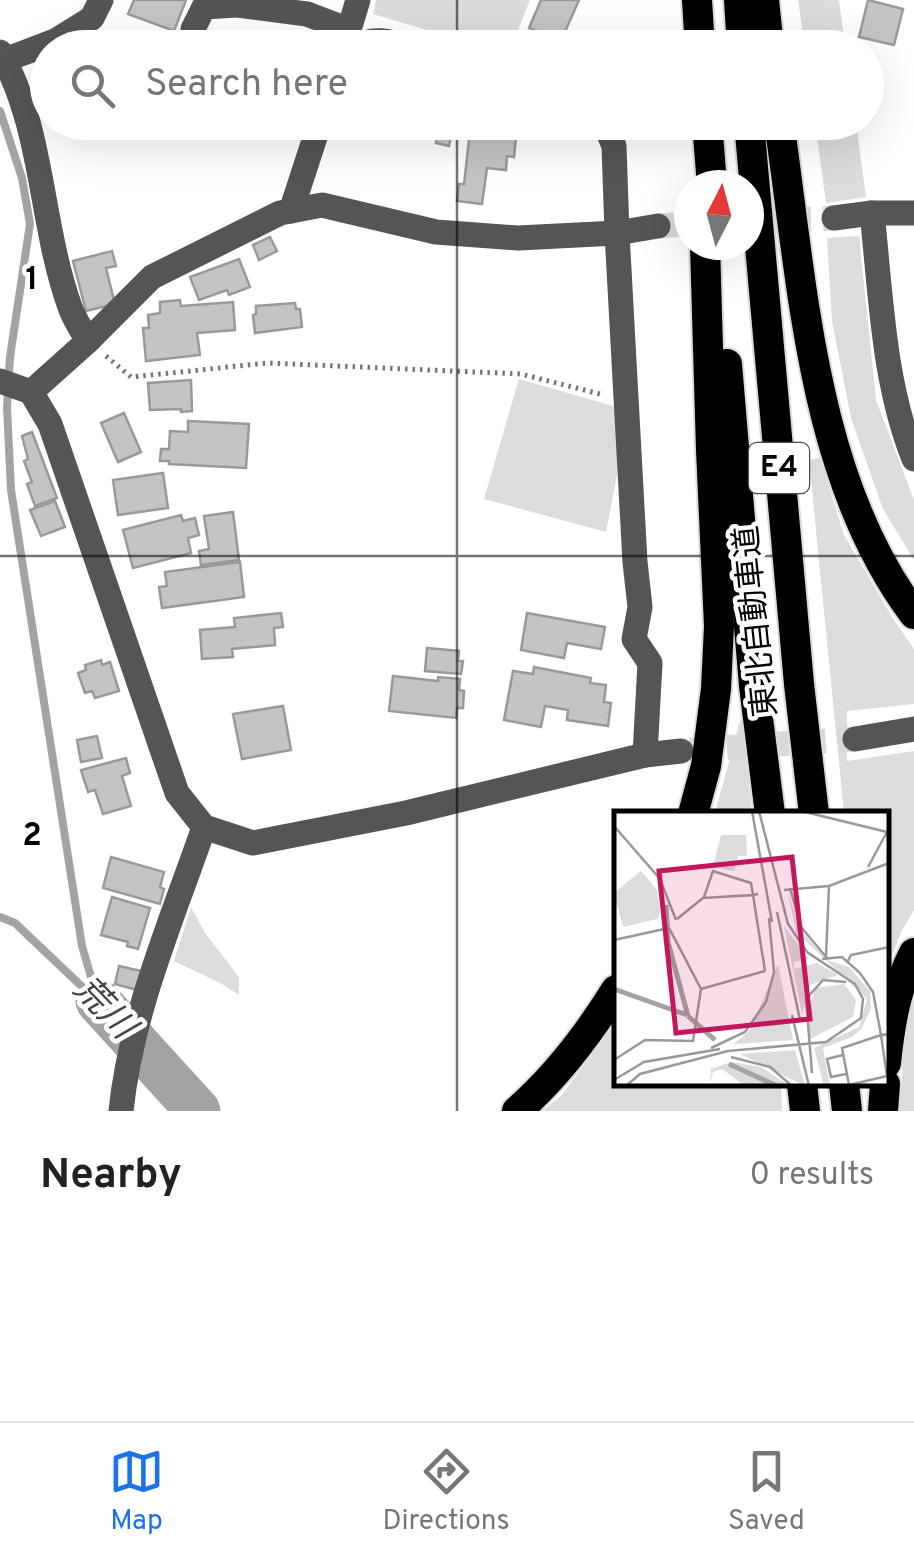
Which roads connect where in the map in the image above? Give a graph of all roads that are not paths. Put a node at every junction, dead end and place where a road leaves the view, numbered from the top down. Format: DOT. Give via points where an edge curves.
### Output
graph roads {
  1 [pos="101,0"];
  2 [pos="358,0"];
  3 [pos="697,0"];
  4 [pos="739,0"];
  5 [pos="764,0"];
  6 [pos="193,29"];
  7 [pos="72,30"];
  8 [pos="335,30"];
  9 [pos="355,30"];
  10 [pos="699,30"];
  11 [pos="741,30"];
  12 [pos="766,30"];
  13 [pos="30,48"];
  14 [pos="2,56"];
  15 [pos="30,131"];
  16 [pos="32,140"];
  17 [pos="314,140"];
  18 [pos="612,140"];
  19 [pos="704,140"];
  20 [pos="706,140"];
  21 [pos="750,140"];
  22 [pos="782,140"];
  23 [pos="704,170"];
  24 [pos="710,170"];
  25 [pos="291,211"];
  26 [pos="872,213"];
  27 [pos="914,213"];
  28 [pos="834,218"];
  29 [pos="658,226"];
  30 [pos="617,233"];
  31 [pos="705,260"];
  32 [pos="718,260"];
  33 [pos="88,341"];
  34 [pos="19,388"];
  35 [pos="914,459"];
  36 [pos="914,614"];
  37 [pos="914,729"];
  38 [pos="854,739"];
  39 [pos="681,751"];
  40 [pos="645,754"];
  41 [pos="694,811"];
  42 [pos="770,811"];
  43 [pos="814,811"];
  44 [pos="204,827"];
  45 [pos="914,953"];
  46 [pos="614,993"];
  47 [pos="889,1042"];
  48 [pos="802,1086"];
  49 [pos="844,1086"];
  50 [pos="885,1086"];
  51 [pos="121,1111"];
  52 [pos="517,1111"];
  53 [pos="805,1111"];
  54 [pos="848,1111"];
  55 [pos="883,1111"];
  1 -- 7 [label="street" via="92,18"];
  2 -- 9 [label="street"];
  3 -- 10 [label="highway"];
  4 -- 11 [label="highway"];
  5 -- 12 [label="highway"];
  6 -- 8 [label="street" via="204,7 236,4 307,14"];
  13 -- 14 [label="street"];
  14 -- 15 [label="street"];
  16 -- 33 [label="street" via="70,310"];
  17 -- 25 [label="street"];
  18 -- 30 [label="street"];
  19 -- 23 [label="highway"];
  20 -- 24 [label="highway"];
  21 -- 43 [label="highway, 東北自動車道 / E4"];
  22 -- 36 [label="highway" via="811,346 835,454 872,548"];
  25 -- 30 [label="street" via="322,205 436,232 518,238"];
  25 -- 33 [label="street" via="152,277"];
  26 -- 27 [label="street"];
  26 -- 28 [label="street"];
  26 -- 35 [label="street" via="888,363"];
  29 -- 30 [label="street"];
  30 -- 40 [label="street" via="640,607 634,639 650,663"];
  31 -- 41 [label="highway" via="719,626 706,766"];
  32 -- 42 [label="highway, 東北自動車道 / E4"];
  33 -- 34 [label="street"];
  34 -- 44 [label="street" via="50,424 177,793"];
  37 -- 38 [label="street"];
  39 -- 40 [label="street"];
  40 -- 44 [label="street" via="253,844"];
  44 -- 51 [label="street" via="140,1011"];
  45 -- 47 [label="highway"];
  46 -- 52 [label="highway" via="580,1044"];
  48 -- 53 [label="highway"];
  49 -- 54 [label="highway"];
  50 -- 55 [label="highway"];
}
